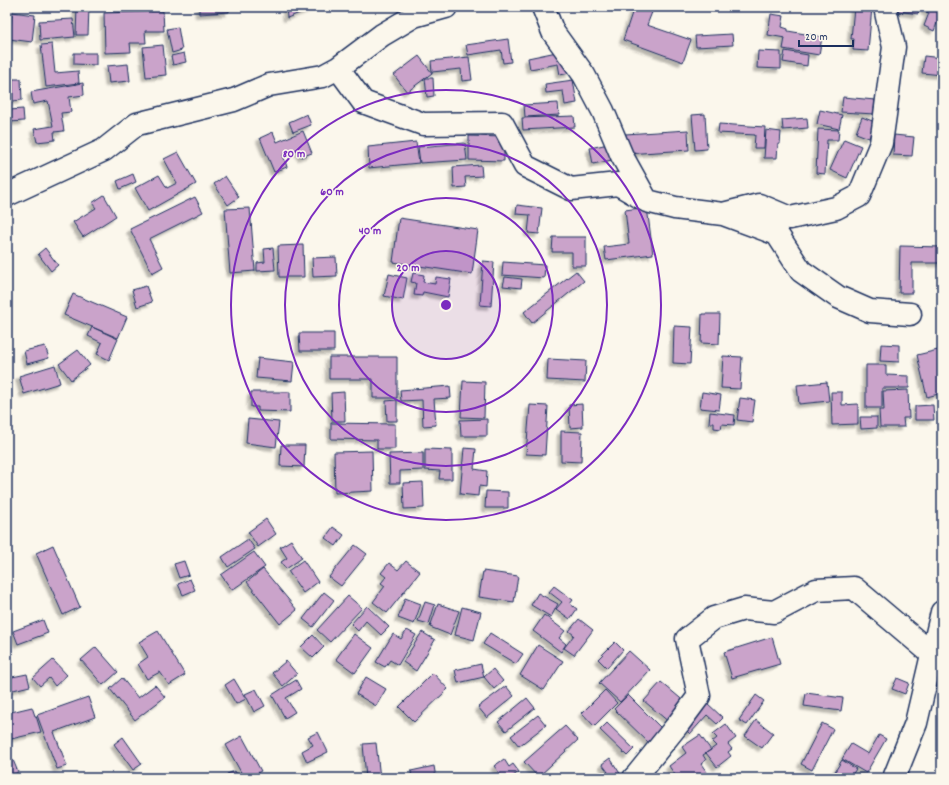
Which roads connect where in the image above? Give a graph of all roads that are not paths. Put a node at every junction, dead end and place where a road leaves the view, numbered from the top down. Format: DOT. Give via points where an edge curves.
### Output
graph roads {
  1 [pos="446,7"];
  2 [pos="543,7"];
  3 [pos="886,7"];
  4 [pos="338,68"];
  5 [pos="7,195"];
  6 [pos="647,202"];
  7 [pos="722,214"];
  8 [pos="910,314"];
  9 [pos="942,612"];
  10 [pos="932,654"];
  11 [pos="634,778"];
  12 [pos="894,778"];
  1 -- 4 [label="street" via="414,16 382,35"];
  2 -- 6 [label="street" via="553,32 584,75"];
  3 -- 7 [label="street" via="894,47 881,143 859,196 836,208 790,218 759,205"];
  4 -- 5 [label="street" via="323,76 268,85 234,100 137,124 104,150"];
  4 -- 6 [label="street" via="363,102 423,124 502,123 526,166 571,189 618,184"];
  6 -- 7 [label="street"];
  7 -- 8 [label="street" via="777,234 801,271 838,297 870,311"];
  9 -- 10 [label="street"];
  10 -- 11 [label="street" via="854,588 816,590 774,612 744,609 714,618 687,639 699,696"];
  10 -- 12 [label="street" via="916,723"];
}
